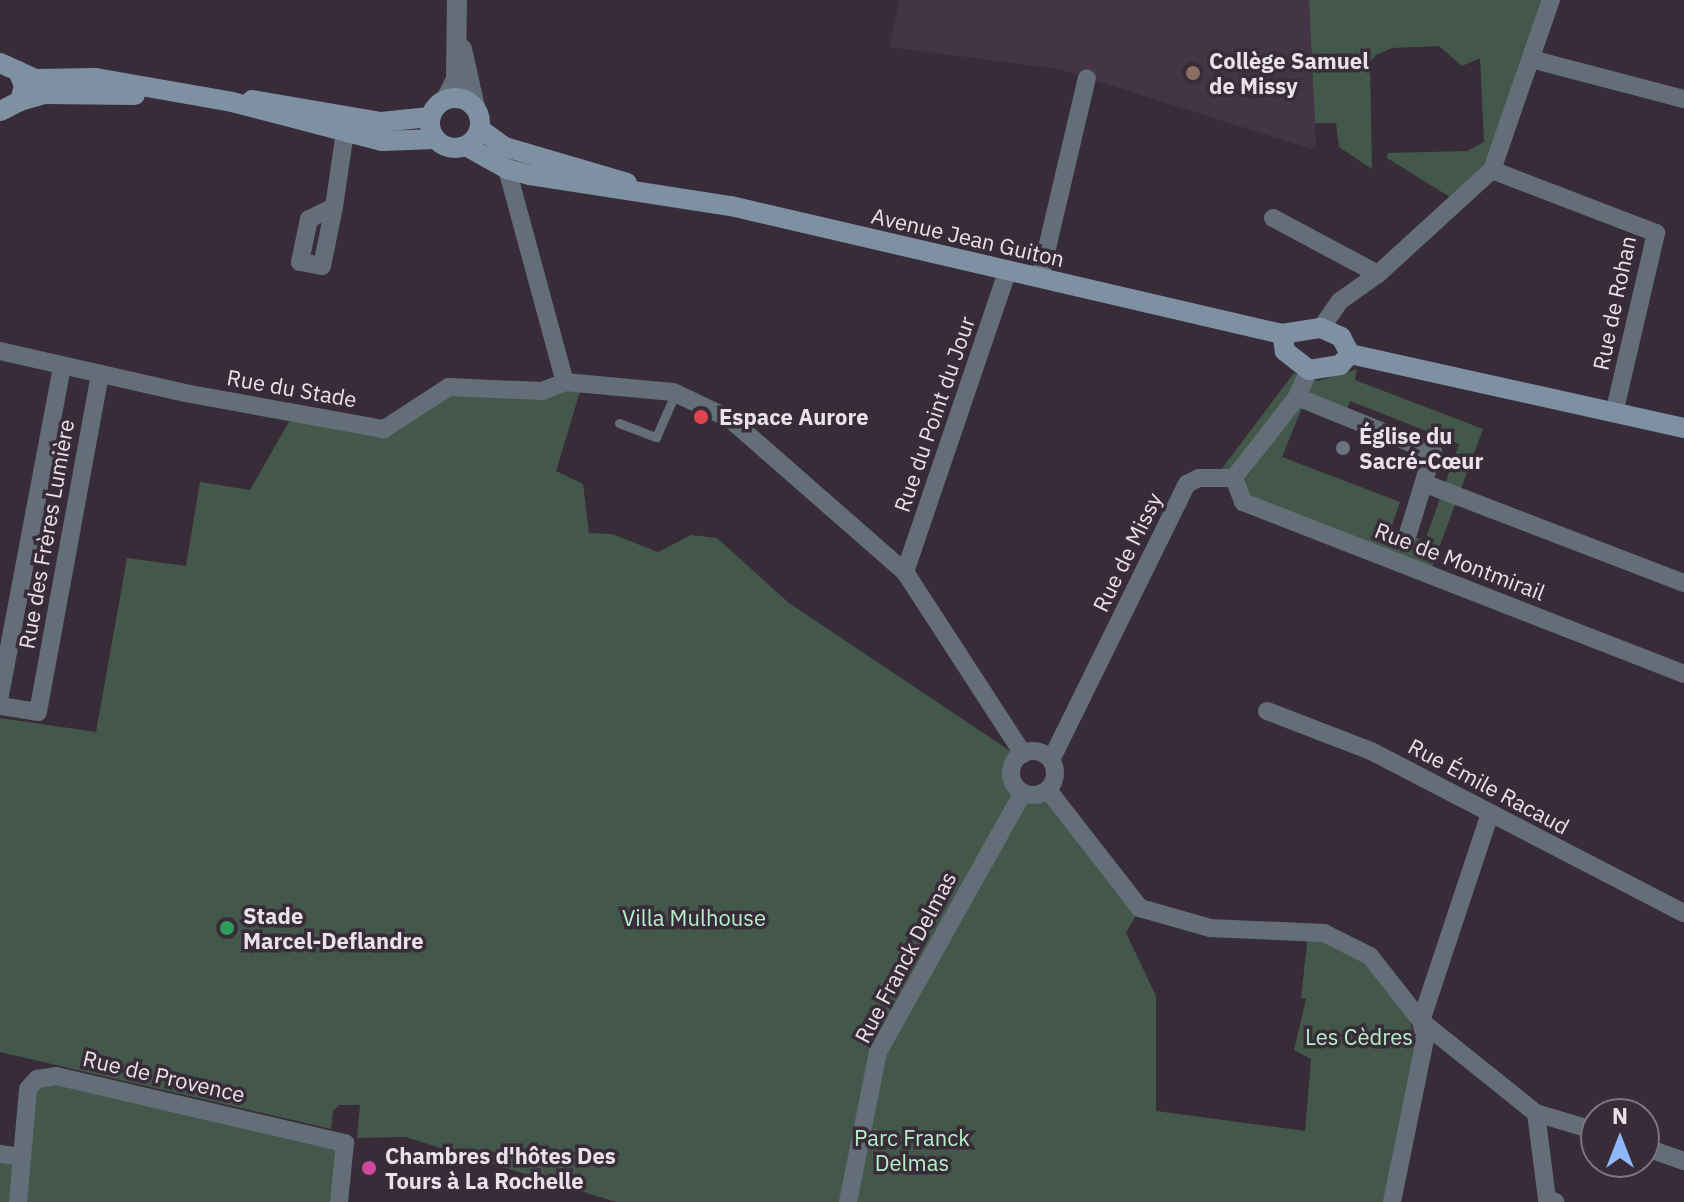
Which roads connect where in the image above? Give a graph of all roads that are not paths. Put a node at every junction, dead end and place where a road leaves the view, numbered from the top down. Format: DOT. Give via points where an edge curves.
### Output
graph roads {
  1 [pos="457,0"];
  2 [pos="1551,0"];
  3 [pos="460,43"];
  4 [pos="1531,59"];
  5 [pos="9,67"];
  6 [pos="1087,78"];
  7 [pos="170,92"];
  8 [pos="446,99"];
  9 [pos="1684,99"];
  10 [pos="20,101"];
  11 [pos="475,107"];
  12 [pos="0,111"];
  13 [pos="430,117"];
  14 [pos="347,125"];
  15 [pos="480,129"];
  16 [pos="435,139"];
  17 [pos="466,146"];
  18 [pos="507,169"];
  19 [pos="1492,170"];
  20 [pos="642,189"];
  21 [pos="334,207"];
  22 [pos="1273,218"];
  23 [pos="1008,270"];
  24 [pos="1378,274"];
  25 [pos="1040,278"];
  26 [pos="1321,328"];
  27 [pos="1282,334"];
  28 [pos="0,351"];
  29 [pos="1350,354"];
  30 [pos="62,366"];
  31 [pos="1309,370"];
  32 [pos="100,374"];
  33 [pos="565,382"];
  34 [pos="676,392"];
  35 [pos="1297,397"];
  36 [pos="1614,413"];
  37 [pos="619,423"];
  38 [pos="1684,428"];
  39 [pos="1234,478"];
  40 [pos="1426,484"];
  41 [pos="1408,534"];
  42 [pos="905,572"];
  43 [pos="1684,583"];
  44 [pos="1684,674"];
  45 [pos="0,695"];
  46 [pos="0,706"];
  47 [pos="1267,711"];
  48 [pos="1023,754"];
  49 [pos="1051,760"];
  50 [pos="1048,790"];
  51 [pos="1023,793"];
  52 [pos="1490,814"];
  53 [pos="1684,913"];
  54 [pos="1421,1021"];
  55 [pos="1536,1113"];
  56 [pos="1580,1126"];
  57 [pos="1660,1153"];
  58 [pos="0,1154"];
  59 [pos="22,1157"];
  60 [pos="1684,1161"];
  61 [pos="18,1202"];
  62 [pos="339,1202"];
  63 [pos="848,1202"];
  64 [pos="1392,1202"];
  65 [pos="1555,1202"];
  1 -- 3 [label="street"];
  2 -- 4 [label="street"];
  3 -- 8 [label="street" via="456,79"];
  3 -- 11 [label="street"];
  4 -- 9 [label="street"];
  4 -- 19 [label="street"];
  5 -- 7 [label="main road" via="50,81 96,78"];
  5 -- 10 [label="main road" via="24,86"];
  6 -- 25 [label="street"];
  7 -- 10 [label="main road" via="45,94"];
  7 -- 14 [label="main road"];
  8 -- 11 [label="main road" via="462,98"];
  8 -- 13 [label="main road"];
  10 -- 12 [label="main road"];
  11 -- 15 [label="main road"];
  13 -- 14 [label="main road"];
  13 -- 16 [label="main road"];
  14 -- 16 [label="main road" via="382,141"];
  14 -- 21 [label="street"];
  15 -- 17 [label="main road"];
  15 -- 20 [label="main road, Avenue Jean Guiton" via="505,147 607,174"];
  16 -- 17 [label="main road" via="449,148"];
  17 -- 18 [label="main road, Avenue Jean Guiton"];
  18 -- 20 [label="main road, Avenue Jean Guiton"];
  18 -- 33 [label="street"];
  19 -- 24 [label="street"];
  19 -- 36 [label="street, Rue de Rohan" via="1656,233"];
  20 -- 23 [label="main road, Avenue Jean Guiton"];
  22 -- 24 [label="street"];
  23 -- 25 [label="main road, Avenue Jean Guiton"];
  23 -- 42 [label="street, Rue du Point du Jour"];
  24 -- 26 [label="street" via="1340,301"];
  25 -- 27 [label="main road, Avenue Jean Guiton"];
  26 -- 27 [label="main road"];
  26 -- 29 [label="main road" via="1347,342"];
  27 -- 31 [label="main road" via="1285,351"];
  28 -- 30 [label="street, Rue du Stade"];
  29 -- 31 [label="main road" via="1340,365"];
  29 -- 36 [label="main road"];
  30 -- 32 [label="street, Rue du Stade"];
  30 -- 45 [label="street, Rue des Frères Lumière"];
  31 -- 35 [label="street"];
  32 -- 33 [label="street, Rue du Stade" via="384,429 449,387 529,391"];
  32 -- 46 [label="street, Rue des Frères Lumière" via="38,712"];
  33 -- 34 [label="street, Rue du Stade"];
  34 -- 37 [label="lane" via="656,437"];
  34 -- 42 [label="street" via="730,419"];
  35 -- 39 [label="street"];
  35 -- 40 [label="street" via="1429,448 1434,461"];
  36 -- 38 [label="main road"];
  39 -- 44 [label="street, Rue de Montmirail" via="1243,502"];
  39 -- 49 [label="street, Rue de Missy" via="1199,478 1187,484"];
  40 -- 41 [label="street"];
  40 -- 43 [label="street"];
  42 -- 48 [label="street"];
  47 -- 52 [label="street, Rue Émile Racaud" via="1371,751"];
  48 -- 49 [label="street" via="1041,753"];
  48 -- 51 [label="street" via="1011,773"];
  49 -- 50 [label="street" via="1055,773"];
  50 -- 51 [label="street"];
  50 -- 54 [label="street" via="1140,908 1210,928 1315,932 1345,940 1385,969"];
  51 -- 63 [label="street, Rue Franck Delmas" via="878,1052"];
  52 -- 53 [label="street, Rue Émile Racaud"];
  52 -- 54 [label="street"];
  54 -- 55 [label="street"];
  54 -- 64 [label="street" via="1425,1040"];
  55 -- 56 [label="street"];
  55 -- 65 [label="street" via="1547,1199"];
  57 -- 60 [label="street"];
  58 -- 59 [label="street"];
  59 -- 61 [label="street, Rue de Provence"];
  59 -- 62 [label="street, Rue de Provence" via="28,1089 37,1079 56,1076 345,1143"];
}
